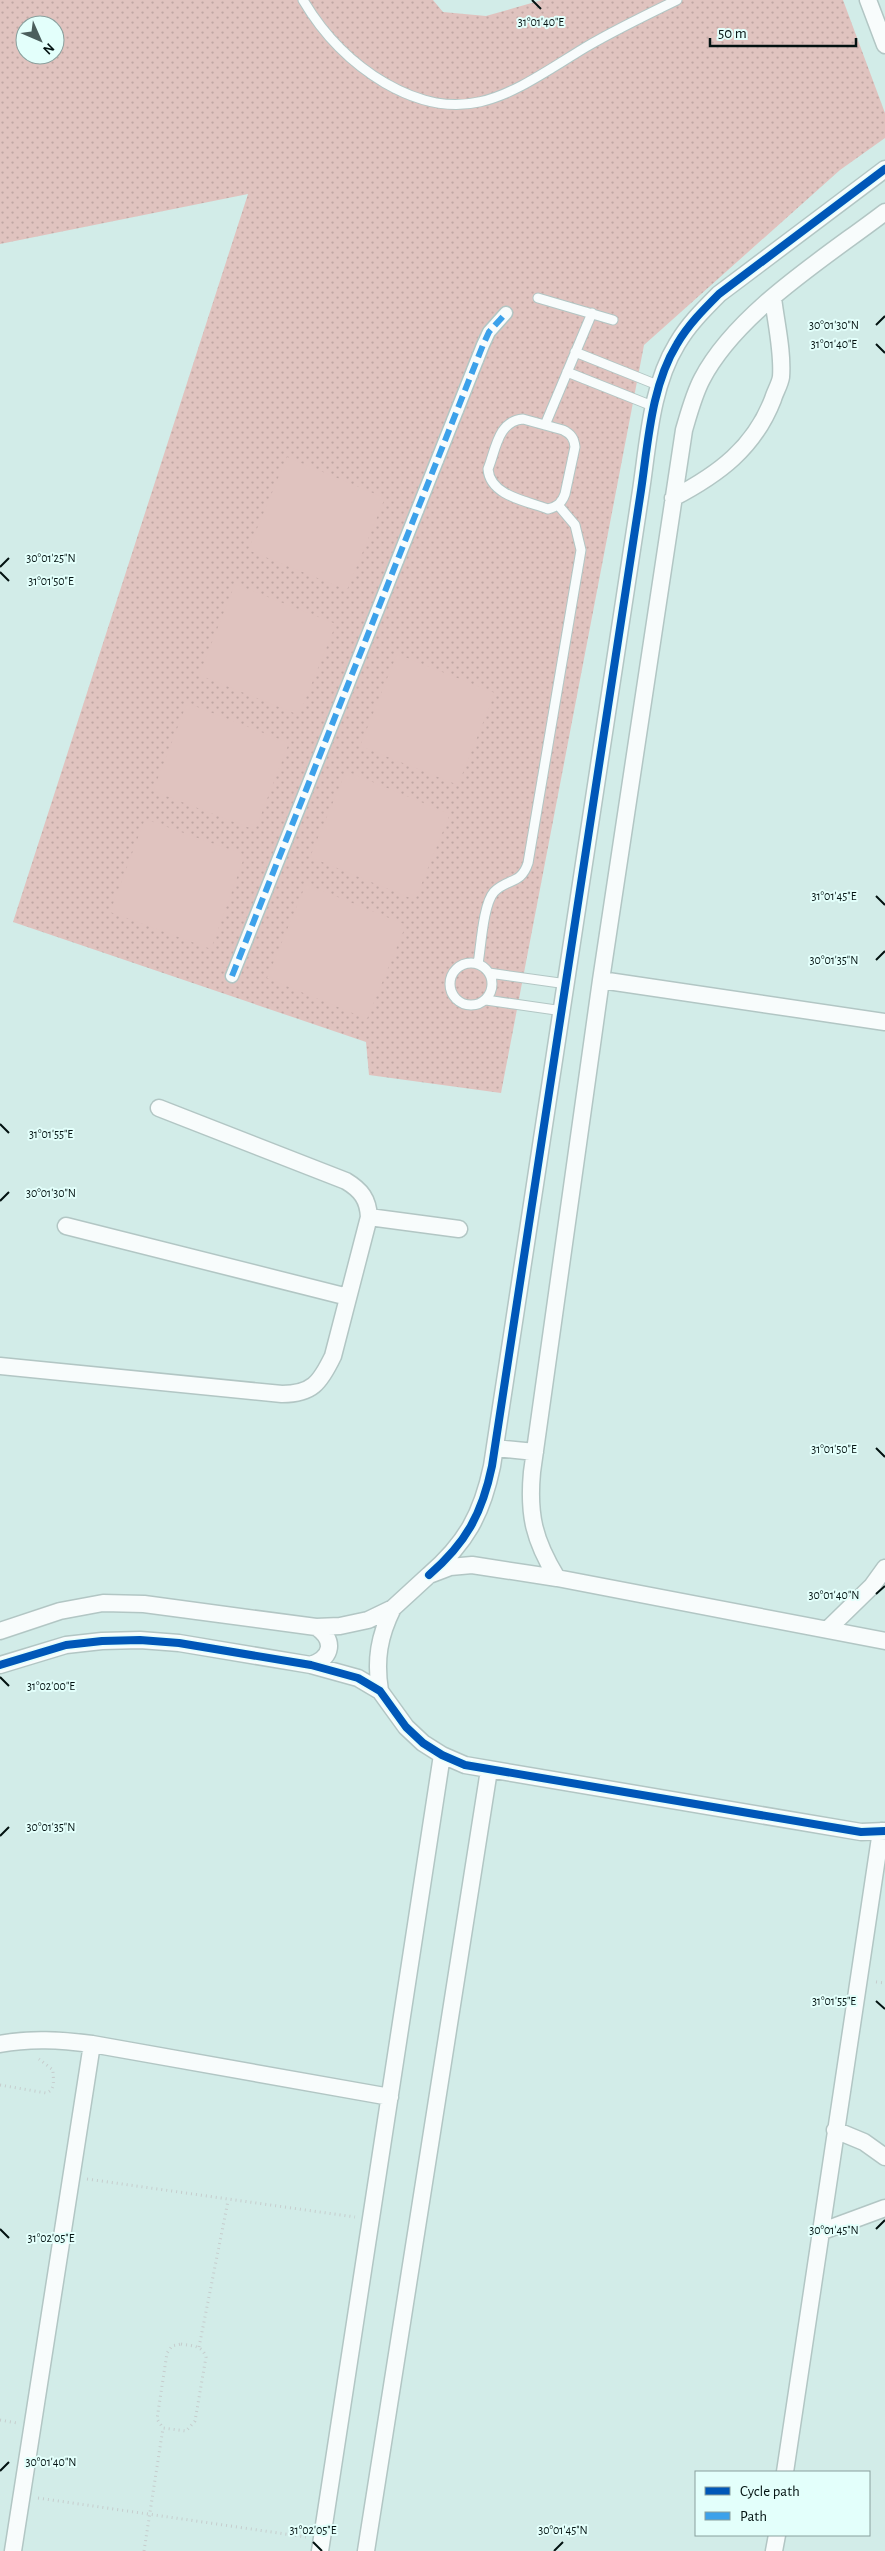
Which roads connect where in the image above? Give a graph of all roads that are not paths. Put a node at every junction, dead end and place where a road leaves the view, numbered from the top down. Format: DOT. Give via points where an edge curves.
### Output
graph roads {
  1 [pos="303,0"];
  2 [pos="676,0"];
  3 [pos="868,0"];
  4 [pos="885,45"];
  5 [pos="885,169"];
  6 [pos="885,212"];
  7 [pos="538,298"];
  8 [pos="773,298"];
  9 [pos="506,313"];
  10 [pos="592,314"];
  11 [pos="613,320"];
  12 [pos="575,352"];
  13 [pos="567,372"];
  14 [pos="660,386"];
  15 [pos="654,407"];
  16 [pos="545,425"];
  17 [pos="673,498"];
  18 [pos="558,506"];
  19 [pos="478,964"];
  20 [pos="489,973"];
  21 [pos="232,976"];
  22 [pos="601,980"];
  23 [pos="567,984"];
  24 [pos="486,1000"];
  25 [pos="563,1011"];
  26 [pos="885,1022"];
  27 [pos="159,1108"];
  28 [pos="369,1217"];
  29 [pos="66,1226"];
  30 [pos="459,1229"];
  31 [pos="348,1297"];
  32 [pos="0,1366"];
  33 [pos="495,1448"];
  34 [pos="535,1452"];
  35 [pos="885,1568"];
  36 [pos="429,1575"];
  37 [pos="557,1578"];
  38 [pos="393,1608"];
  39 [pos="316,1627"];
  40 [pos="828,1630"];
  41 [pos="0,1631"];
  42 [pos="885,1641"];
  43 [pos="0,1664"];
  44 [pos="311,1664"];
  45 [pos="380,1691"];
  46 [pos="442,1755"];
  47 [pos="489,1770"];
  48 [pos="883,1831"];
  49 [pos="0,2044"];
  50 [pos="92,2044"];
  51 [pos="390,2097"];
  52 [pos="835,2130"];
  53 [pos="885,2157"];
  54 [pos="885,2208"];
  55 [pos="820,2232"];
  56 [pos="786,2471"];
  57 [pos="776,2536"];
  58 [pos="321,2545"];
  59 [pos="13,2551"];
  60 [pos="366,2551"];
  61 [pos="774,2551"];
  1 -- 2 [label="lane" via="342,51 377,78 419,100 457,104 476,103 510,93 588,46"];
  3 -- 4 [label="street"];
  5 -- 14 [label="street" via="713,300 676,344"];
  6 -- 8 [label="street"];
  7 -- 10 [label="lane"];
  8 -- 17 [label="street" via="744,324 702,379 684,430"];
  8 -- 17 [label="street" via="781,378 764,423 722,467"];
  9 -- 21 [label="street" via="489,332 483,346"];
  10 -- 11 [label="lane"];
  10 -- 12 [label="lane"];
  12 -- 13 [label="lane"];
  12 -- 14 [label="lane"];
  13 -- 15 [label="lane"];
  13 -- 16 [label="lane"];
  14 -- 15 [label="street"];
  15 -- 23 [label="street"];
  16 -- 18 [label="lane" via="569,433 575,447 565,494"];
  16 -- 18 [label="lane" via="523,419 504,426 488,469 498,490 548,509"];
  17 -- 22 [label="street"];
  18 -- 19 [label="lane" via="575,525 581,550 530,853 520,878 495,891 489,900"];
  19 -- 20 [label="lane"];
  19 -- 24 [label="lane" via="464,964 453,972 449,986 460,1003 466,1006"];
  20 -- 23 [label="lane"];
  20 -- 24 [label="lane" via="492,987"];
  22 -- 26 [label="street"];
  22 -- 34 [label="street"];
  23 -- 25 [label="street"];
  24 -- 25 [label="lane"];
  25 -- 33 [label="street"];
  27 -- 28 [label="street" via="346,1181 362,1194 368,1204"];
  28 -- 30 [label="street"];
  28 -- 31 [label="street"];
  29 -- 31 [label="street"];
  31 -- 32 [label="street" via="333,1356 325,1373 314,1387 299,1394"];
  33 -- 34 [label="street"];
  33 -- 36 [label="street" via="487,1492 478,1516 465,1538"];
  34 -- 37 [label="street" via="530,1500 533,1527 542,1554"];
  35 -- 40 [label="street" via="872,1586"];
  36 -- 37 [label="street" via="472,1565"];
  36 -- 38 [label="street"];
  37 -- 40 [label="street"];
  38 -- 39 [label="street" via="368,1620"];
  38 -- 45 [label="street" via="383,1627 378,1648"];
  39 -- 41 [label="street" via="161,1606 103,1603 60,1612"];
  39 -- 44 [label="street" via="325,1633 329,1648 321,1661"];
  40 -- 42 [label="street"];
  43 -- 44 [label="street" via="66,1645 140,1640"];
  44 -- 45 [label="street" via="358,1678"];
  45 -- 46 [label="street" via="406,1727"];
  46 -- 47 [label="street" via="464,1765"];
  46 -- 51 [label="street"];
  47 -- 48 [label="street" via="861,1832"];
  47 -- 60 [label="street"];
  48 -- 52 [label="street"];
  49 -- 50 [label="street" via="53,2039"];
  50 -- 51 [label="street"];
  50 -- 59 [label="street"];
  51 -- 58 [label="street"];
  52 -- 53 [label="street" via="864,2142"];
  52 -- 55 [label="street"];
  54 -- 55 [label="street"];
  55 -- 56 [label="street"];
  57 -- 61 [label="street"];
}
